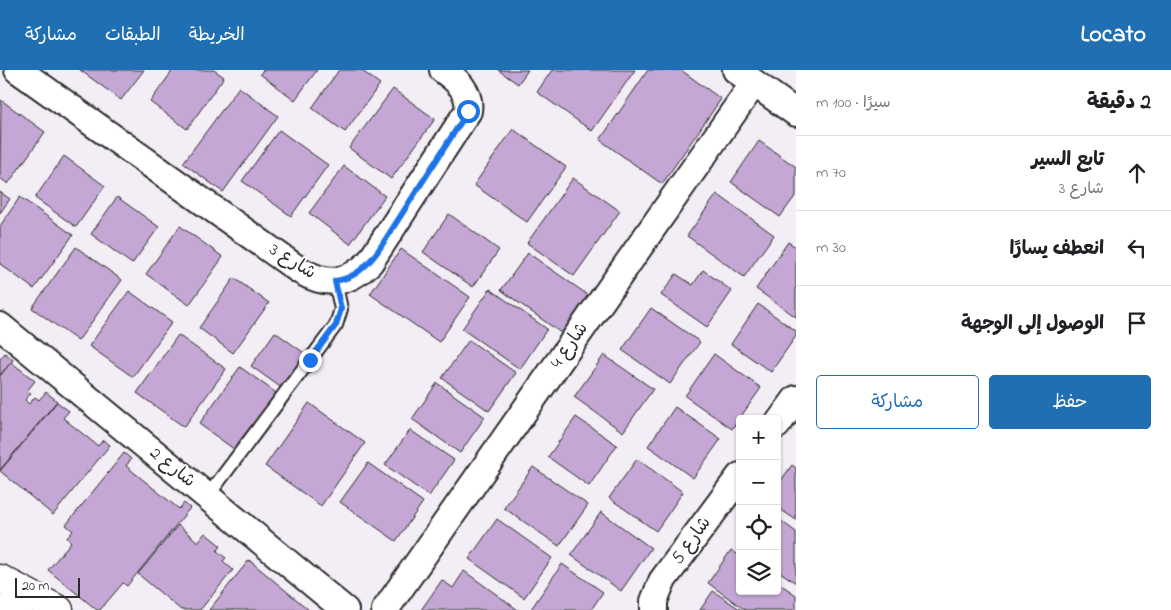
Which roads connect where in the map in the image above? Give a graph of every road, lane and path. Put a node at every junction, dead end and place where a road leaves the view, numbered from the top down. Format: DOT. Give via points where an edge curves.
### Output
graph roads {
  1 [pos="443,70"];
  2 [pos="27,73"];
  3 [pos="745,76"];
  4 [pos="796,113"];
  5 [pos="335,281"];
  6 [pos="0,326"];
  7 [pos="736,481"];
  8 [pos="207,497"];
  9 [pos="0,579"];
  10 [pos="2,610"];
  11 [pos="19,610"];
  12 [pos="59,610"];
  13 [pos="345,610"];
  14 [pos="385,610"];
  15 [pos="654,610"];
  1 -- 5 [label="street, شارع 3" via="463,88 468,111 378,251 362,270 349,278"];
  2 -- 5 [label="street, شارع 3" via="299,270 313,278"];
  3 -- 4 [label="street"];
  3 -- 14 [label="street, شارع 4"];
  5 -- 8 [label="lane" via="341,309 336,325"];
  6 -- 8 [label="street, شارع 2"];
  7 -- 15 [label="street, شارع 5" via="662,581"];
  8 -- 13 [label="street, شارع 2"];
  9 -- 12 [label="main road"];
  10 -- 11 [label="main road"];
}
